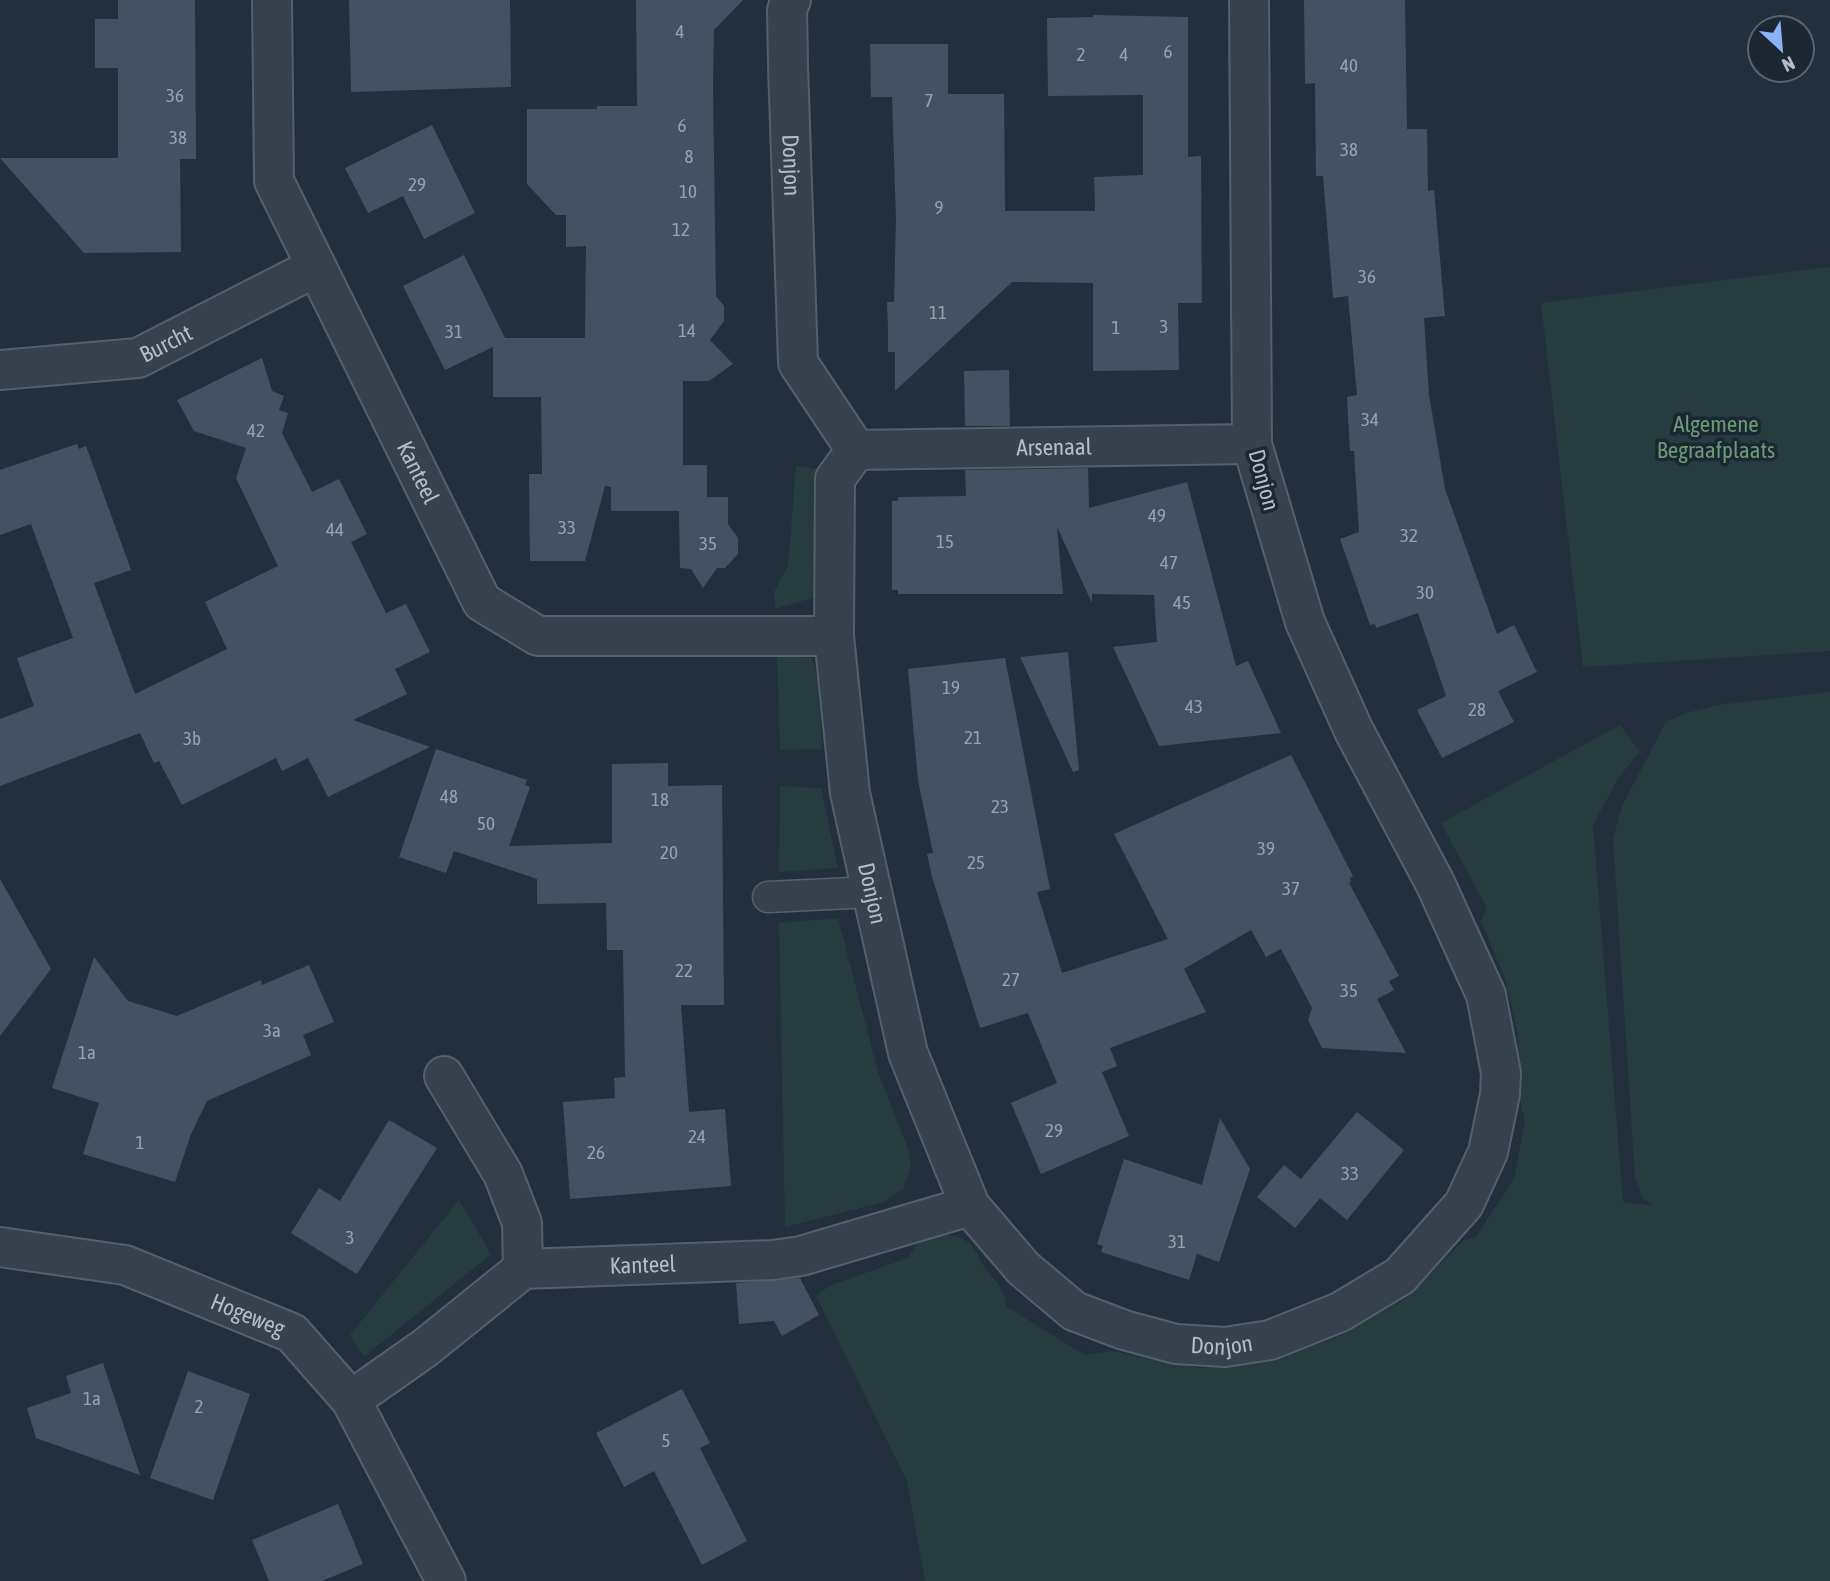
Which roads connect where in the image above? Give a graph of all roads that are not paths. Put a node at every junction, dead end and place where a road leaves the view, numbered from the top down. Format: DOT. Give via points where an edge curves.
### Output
graph roads {
  1 [pos="272,0"];
  2 [pos="791,0"];
  3 [pos="1249,0"];
  4 [pos="316,267"];
  5 [pos="0,370"];
  6 [pos="1252,444"];
  7 [pos="856,450"];
  8 [pos="834,635"];
  9 [pos="872,892"];
  10 [pos="768,897"];
  11 [pos="444,1076"];
  12 [pos="970,1206"];
  13 [pos="0,1247"];
  14 [pos="523,1269"];
  15 [pos="351,1400"];
  16 [pos="446,1581"];
  1 -- 4 [label="street, Kanteel" via="274,181"];
  2 -- 7 [label="street, Donjon" via="787,10 798,362"];
  3 -- 6 [label="street, Donjon"];
  4 -- 5 [label="street, Burcht" via="138,358"];
  4 -- 8 [label="street, Kanteel" via="482,602 537,636"];
  6 -- 7 [label="street, Arsenaal"];
  6 -- 12 [label="street, Donjon" via="1304,622 1486,995 1502,1073 1488,1152 1464,1204 1400,1276 1340,1312 1270,1340 1225,1347 1176,1344 1074,1311 1023,1268"];
  7 -- 8 [label="street, Donjon" via="835,479"];
  8 -- 9 [label="street, Donjon" via="850,793"];
  9 -- 10 [label="lane"];
  9 -- 12 [label="street, Donjon" via="908,1052"];
  11 -- 14 [label="street" via="503,1174 522,1223"];
  12 -- 14 [label="street, Kanteel" via="801,1256 773,1260"];
  13 -- 15 [label="street, Hogeweg" via="125,1265 292,1333"];
  14 -- 15 [label="street" via="433,1342"];
  15 -- 16 [label="street, Hogeweg"];
}
